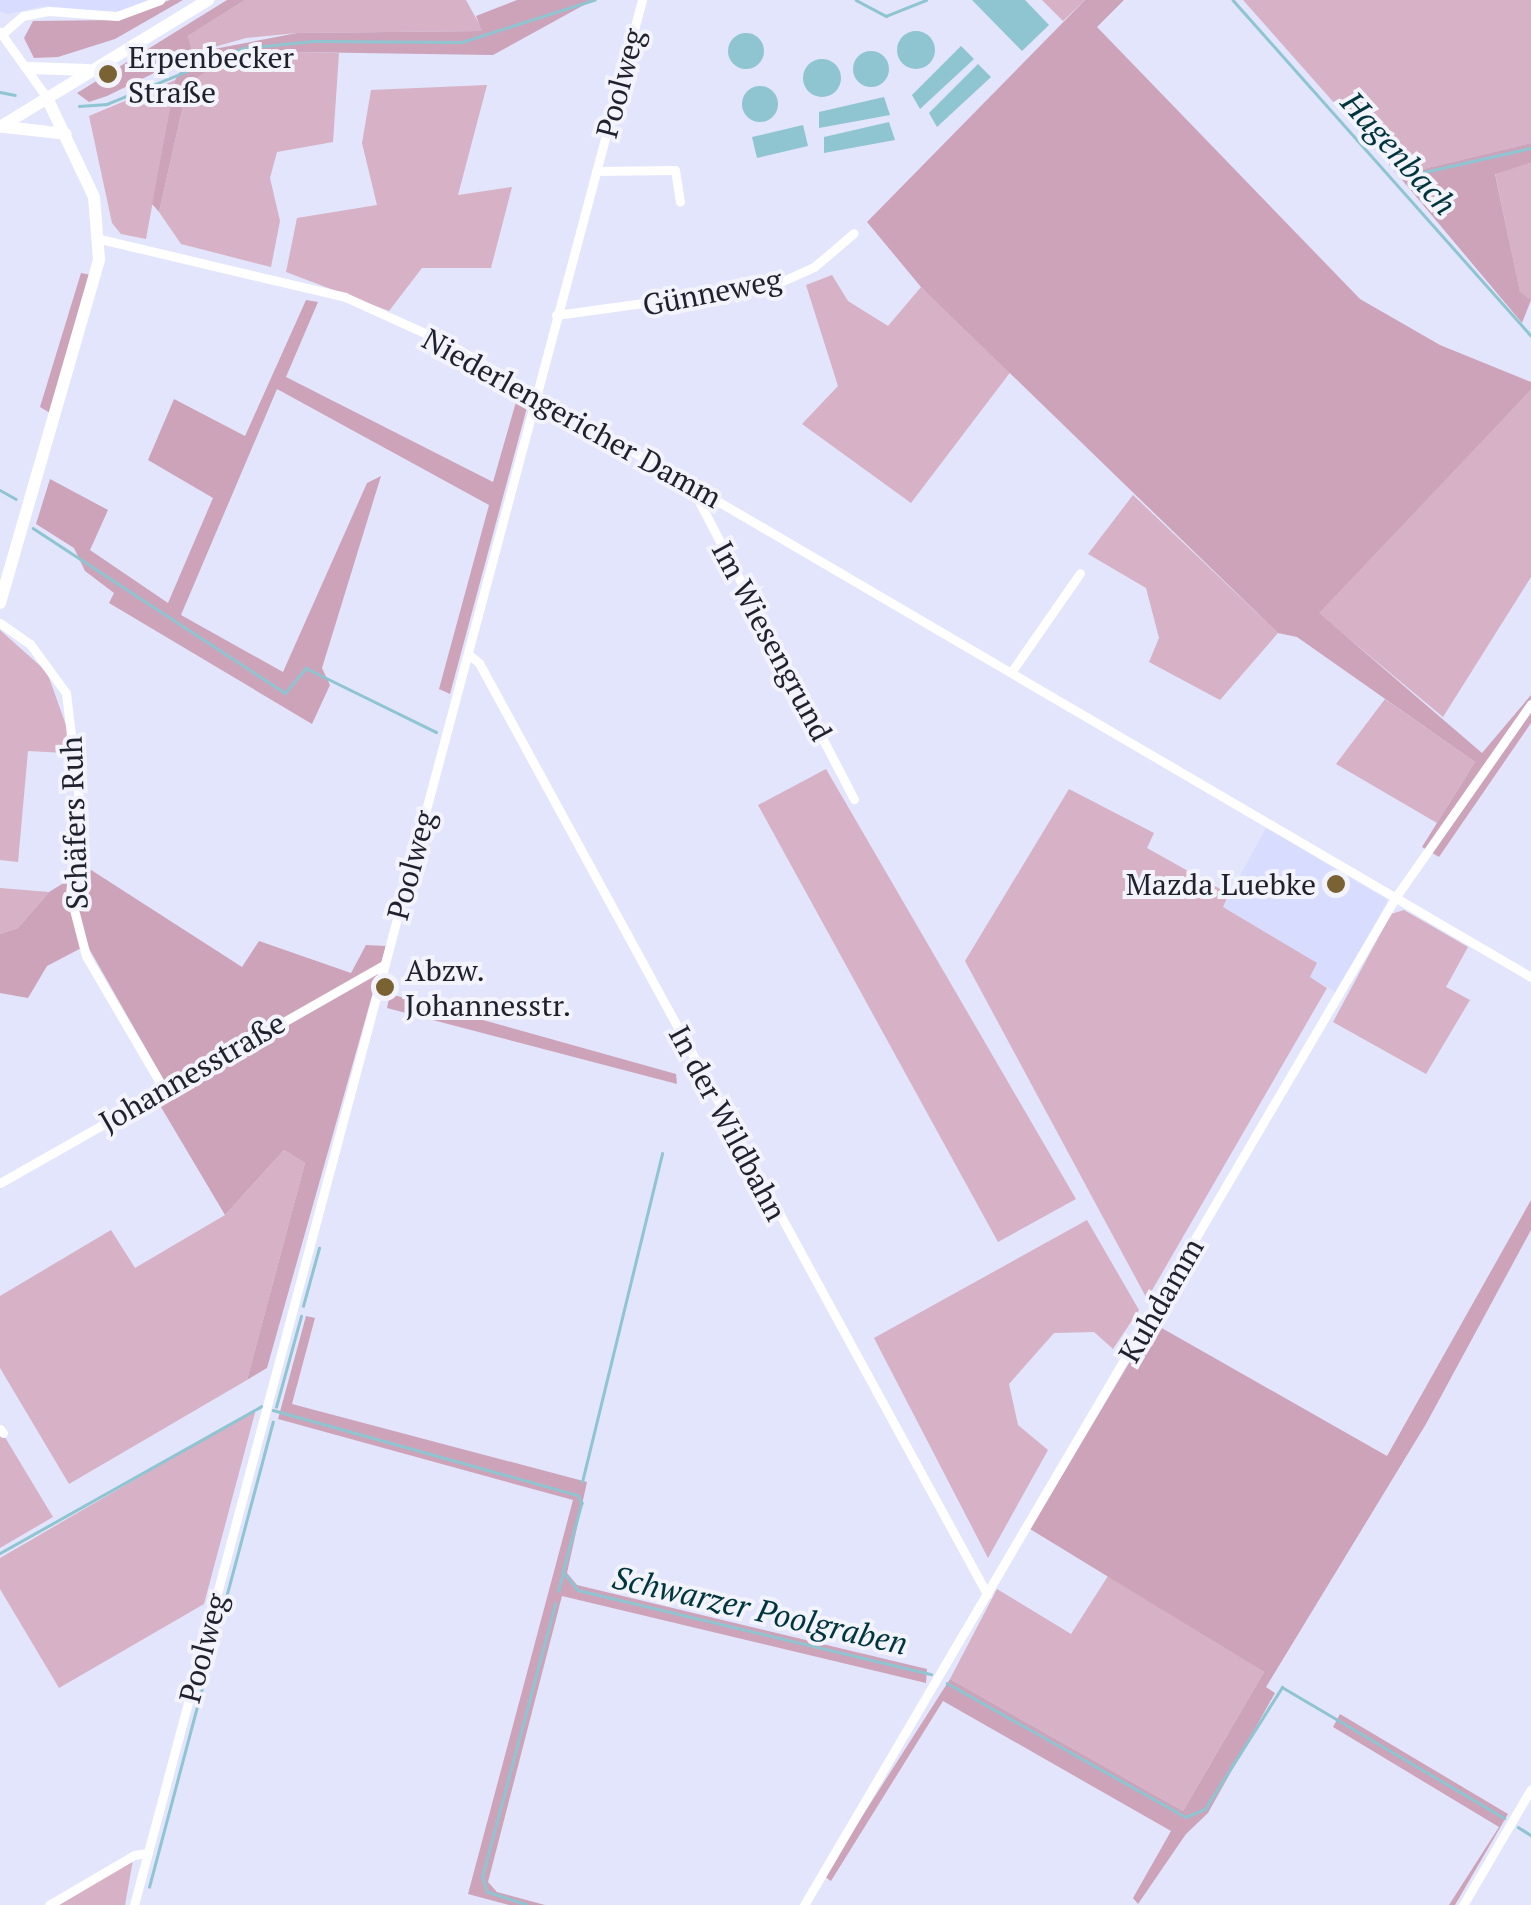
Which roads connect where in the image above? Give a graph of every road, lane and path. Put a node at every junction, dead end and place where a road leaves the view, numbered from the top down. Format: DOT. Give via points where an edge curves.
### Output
graph roads {
  1 [pos="160,0"];
  2 [pos="208,0"];
  3 [pos="642,0"];
  4 [pos="1,33"];
  5 [pos="29,68"];
  6 [pos="96,68"];
  7 [pos="47,98"];
  8 [pos="0,127"];
  9 [pos="66,134"];
  10 [pos="596,171"];
  11 [pos="680,202"];
  12 [pos="854,233"];
  13 [pos="100,239"];
  14 [pos="556,315"];
  15 [pos="536,393"];
  16 [pos="690,484"];
  17 [pos="1080,574"];
  18 [pos="0,603"];
  19 [pos="0,622"];
  20 [pos="468,654"];
  21 [pos="1012,672"];
  22 [pos="1531,704"];
  23 [pos="854,798"];
  24 [pos="1395,898"];
  25 [pos="385,964"];
  26 [pos="1531,977"];
  27 [pos="163,1088"];
  28 [pos="0,1182"];
  29 [pos="988,1594"];
  30 [pos="1531,1790"];
  31 [pos="148,1853"];
  32 [pos="48,1905"];
  33 [pos="134,1905"];
  34 [pos="804,1905"];
  35 [pos="1463,1905"];
  1 -- 4 [label="street" via="117,16 48,10 22,16"];
  2 -- 6 [label="main road"];
  3 -- 10 [label="street, Poolweg"];
  4 -- 5 [label="street"];
  5 -- 6 [label="main road"];
  5 -- 7 [label="street"];
  6 -- 7 [label="main road"];
  7 -- 8 [label="main road"];
  7 -- 9 [label="main road"];
  8 -- 9 [label="main road"];
  9 -- 13 [label="main road" via="94,197"];
  10 -- 11 [label="street" via="675,170"];
  10 -- 14 [label="street, Poolweg"];
  12 -- 14 [label="street, Günneweg" via="814,268 774,285"];
  13 -- 15 [label="street, Niederlengericher Damm" via="345,297"];
  13 -- 18 [label="main road" via="92,300"];
  14 -- 15 [label="street, Poolweg"];
  15 -- 16 [label="street, Niederlengericher Damm"];
  15 -- 20 [label="street, Poolweg"];
  16 -- 21 [label="street, Niederlengericher Damm"];
  16 -- 23 [label="street, Im Wiesengrund"];
  17 -- 21 [label="street"];
  19 -- 27 [label="street, Schäfers Ruh" via="30,644 66,693 78,800 70,894 86,956"];
  20 -- 25 [label="street, Poolweg"];
  20 -- 29 [label="street, In der Wildbahn" via="479,662"];
  21 -- 24 [label="street, Niederlengericher Damm"];
  22 -- 24 [label="street, Kuhdamm"];
  24 -- 26 [label="street, Niederlengericher Damm"];
  24 -- 29 [label="street, Kuhdamm"];
  25 -- 27 [label="street, Johannesstraße"];
  25 -- 31 [label="street, Poolweg"];
  27 -- 28 [label="street, Johannesstraße"];
  29 -- 34 [label="street, Kuhdamm"];
  30 -- 35 [label="street"];
  31 -- 32 [label="street"];
  31 -- 33 [label="street, Poolweg"];
}
